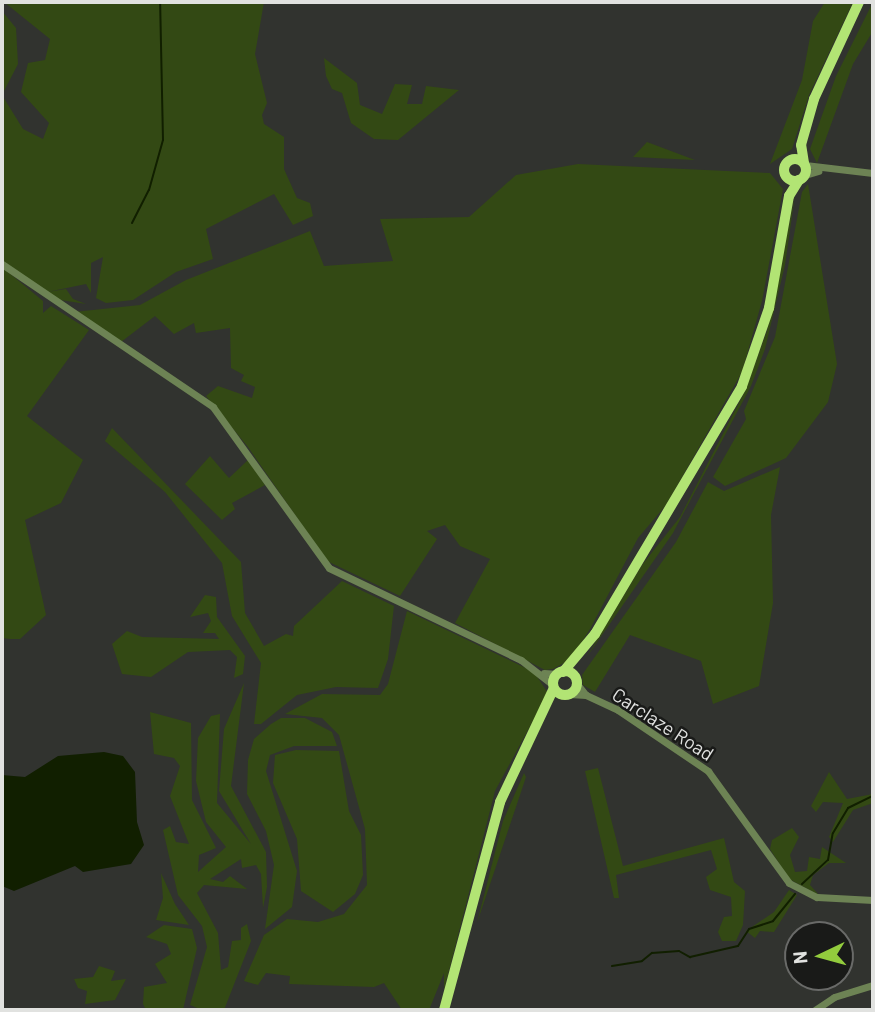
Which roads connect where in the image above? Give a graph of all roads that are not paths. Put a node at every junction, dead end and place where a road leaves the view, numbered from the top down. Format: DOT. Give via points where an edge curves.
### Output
graph roads {
  1 [pos="859,2"];
  2 [pos="800,145"];
  3 [pos="789,160"];
  4 [pos="803,171"];
  5 [pos="873,173"];
  6 [pos="787,178"];
  7 [pos="789,197"];
  8 [pos="2,264"];
  9 [pos="579,659"];
  10 [pos="544,673"];
  11 [pos="560,673"];
  12 [pos="576,681"];
  13 [pos="554,686"];
  14 [pos="567,695"];
  15 [pos="586,695"];
  16 [pos="550,706"];
  17 [pos="873,900"];
  18 [pos="873,985"];
  19 [pos="444,1010"];
  20 [pos="815,1010"];
  1 -- 2 [label="highway" via="828,63"];
  2 -- 3 [label="highway"];
  2 -- 4 [label="highway"];
  3 -- 4 [label="highway"];
  3 -- 6 [label="highway"];
  4 -- 5 [label="street"];
  4 -- 6 [label="highway"];
  4 -- 7 [label="highway"];
  6 -- 7 [label="highway"];
  7 -- 9 [label="highway" via="769,308 742,386"];
  8 -- 10 [label="street" via="213,407 329,568"];
  9 -- 11 [label="highway"];
  9 -- 12 [label="highway"];
  10 -- 11 [label="street"];
  10 -- 13 [label="street"];
  11 -- 12 [label="highway"];
  11 -- 13 [label="highway"];
  12 -- 14 [label="highway"];
  12 -- 15 [label="street, Carclaze Road"];
  13 -- 14 [label="highway"];
  13 -- 16 [label="highway"];
  14 -- 15 [label="street, Carclaze Road"];
  14 -- 16 [label="highway"];
  15 -- 17 [label="street, Carclaze Road" via="639,723 708,771 789,883 817,897"];
  16 -- 19 [label="highway" via="500,802"];
  18 -- 20 [label="street" via="834,997"];
}
